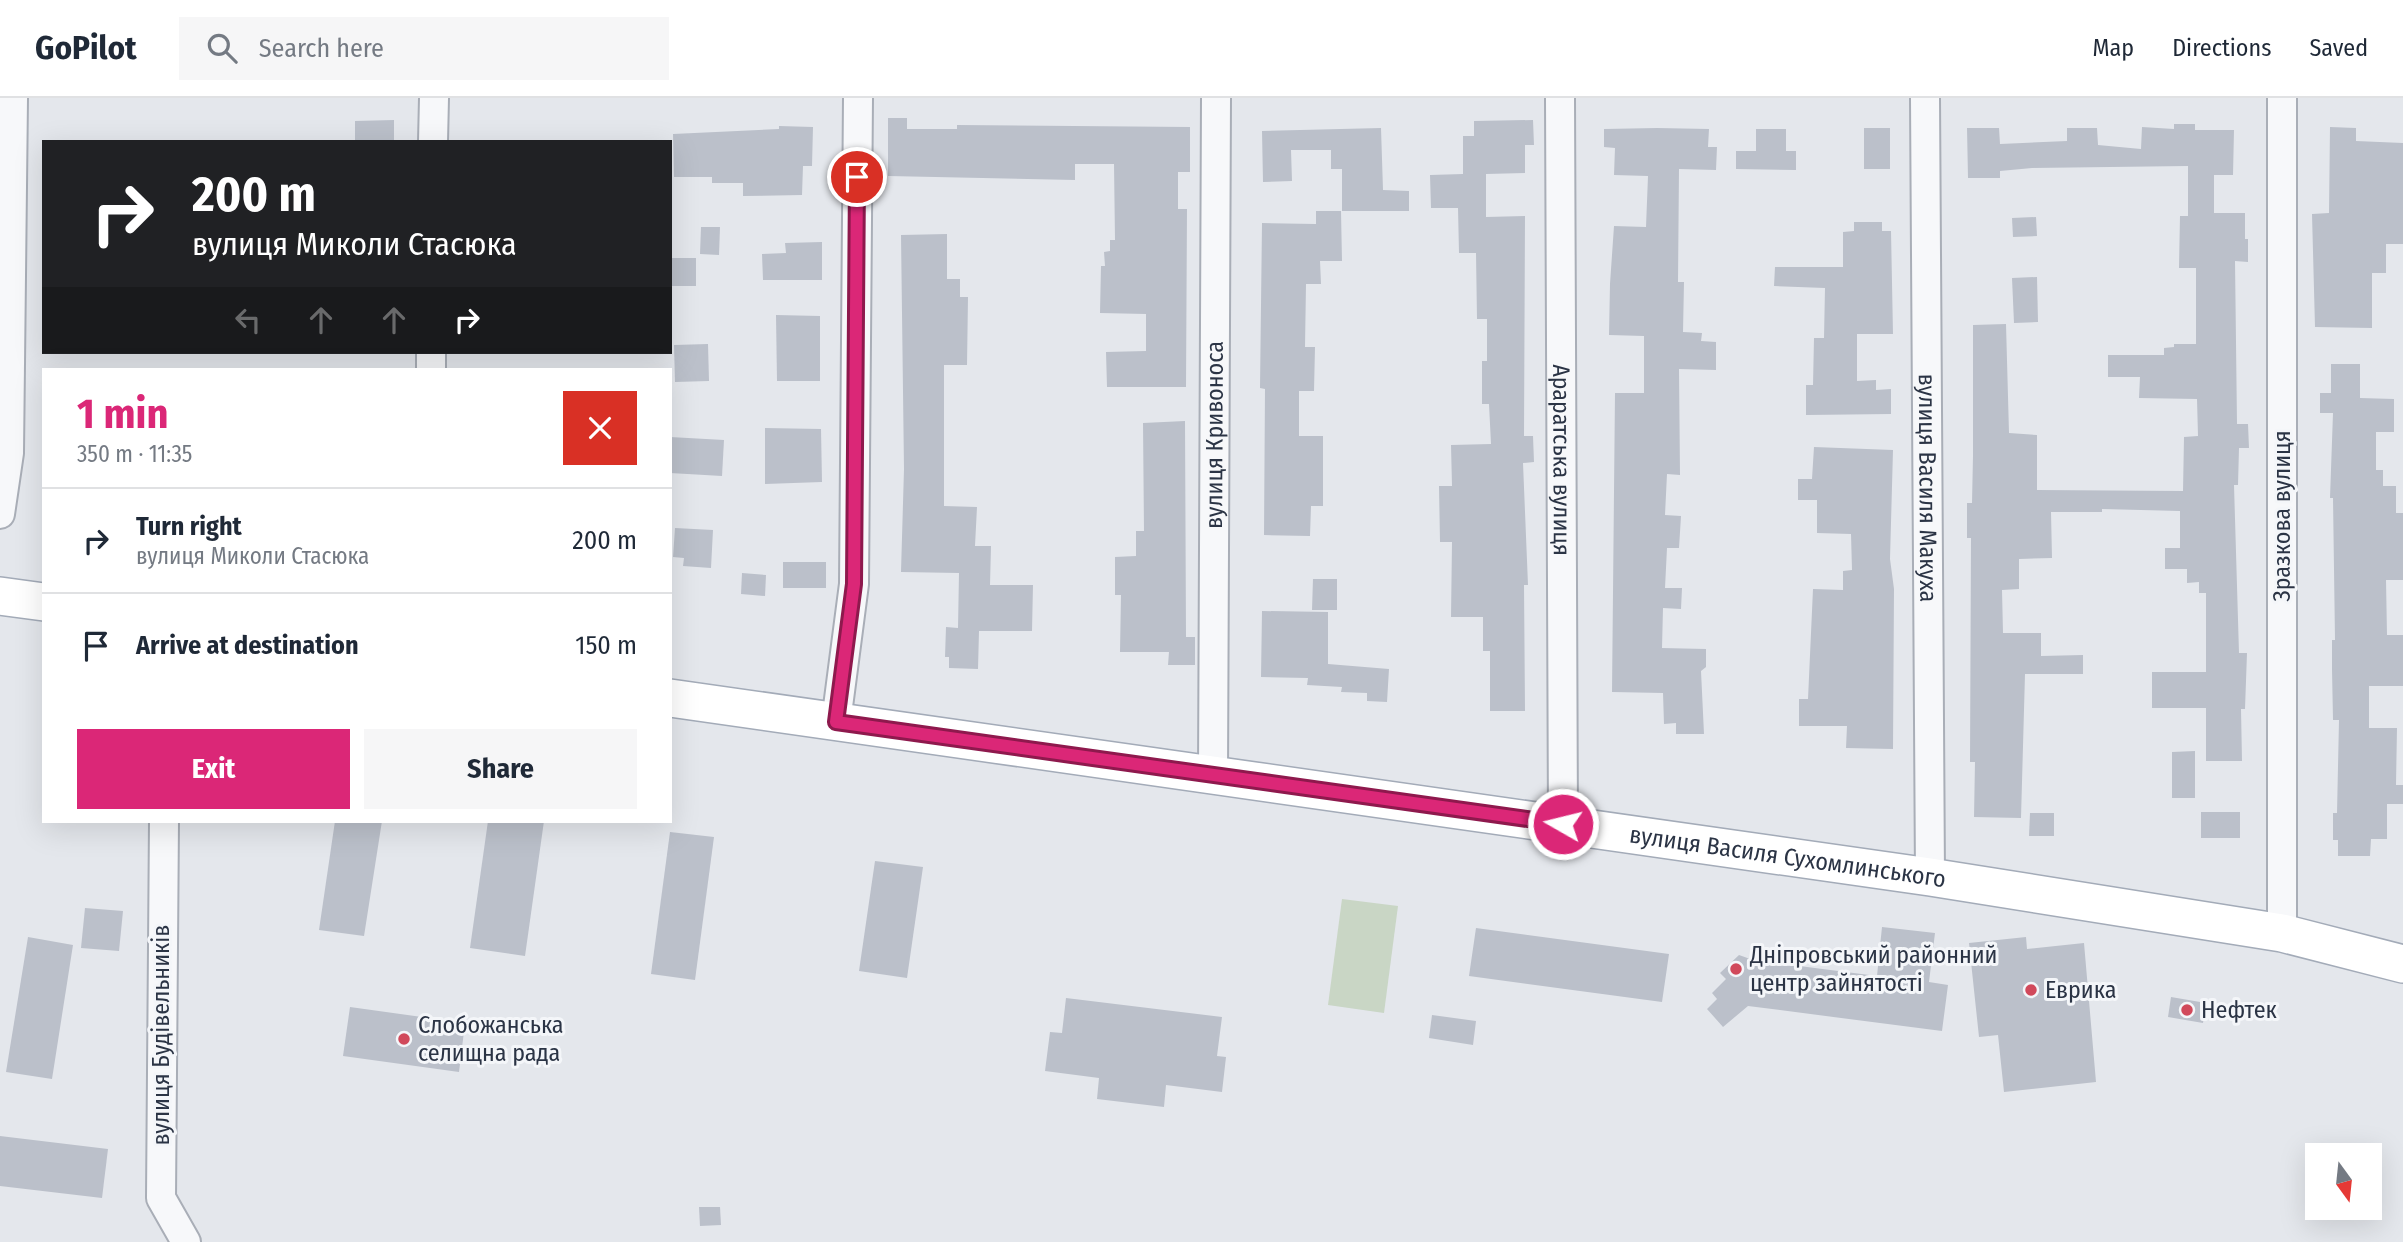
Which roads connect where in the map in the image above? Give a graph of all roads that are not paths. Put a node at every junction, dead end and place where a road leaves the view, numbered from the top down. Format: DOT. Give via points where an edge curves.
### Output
graph roads {
  1 [pos="13,98"];
  2 [pos="433,98"];
  3 [pos="858,98"];
  4 [pos="1216,98"];
  5 [pos="1560,98"];
  6 [pos="1924,98"];
  7 [pos="2282,98"];
  8 [pos="433,140"];
  9 [pos="0,514"];
  10 [pos="0,596"];
  11 [pos="42,603"];
  12 [pos="672,698"];
  13 [pos="836,722"];
  14 [pos="1213,775"];
  15 [pos="164,823"];
  16 [pos="1563,824"];
  17 [pos="1930,877"];
  18 [pos="2282,933"];
  19 [pos="2403,964"];
  20 [pos="186,1242"];
  1 -- 9 [label="street" via="9,453"];
  2 -- 8 [label="street"];
  3 -- 13 [label="street" via="854,584"];
  4 -- 14 [label="street, вулиця Кривоноса"];
  5 -- 16 [label="street, Араратська вулиця"];
  6 -- 17 [label="street, вулиця Василя Макуха"];
  7 -- 18 [label="street, Зразкова вулиця"];
  10 -- 11 [label="main road"];
  12 -- 13 [label="main road, вулиця Василя Сухомлинського"];
  13 -- 14 [label="main road, вулиця Василя Сухомлинського"];
  14 -- 16 [label="main road, вулиця Василя Сухомлинського"];
  15 -- 20 [label="street, вулиця Будівельників" via="161,1198"];
  16 -- 17 [label="main road, вулиця Василя Сухомлинського"];
  17 -- 18 [label="main road, вулиця Василя Сухомлинського"];
  18 -- 19 [label="main road, вулиця Василя Сухомлинського"];
}
